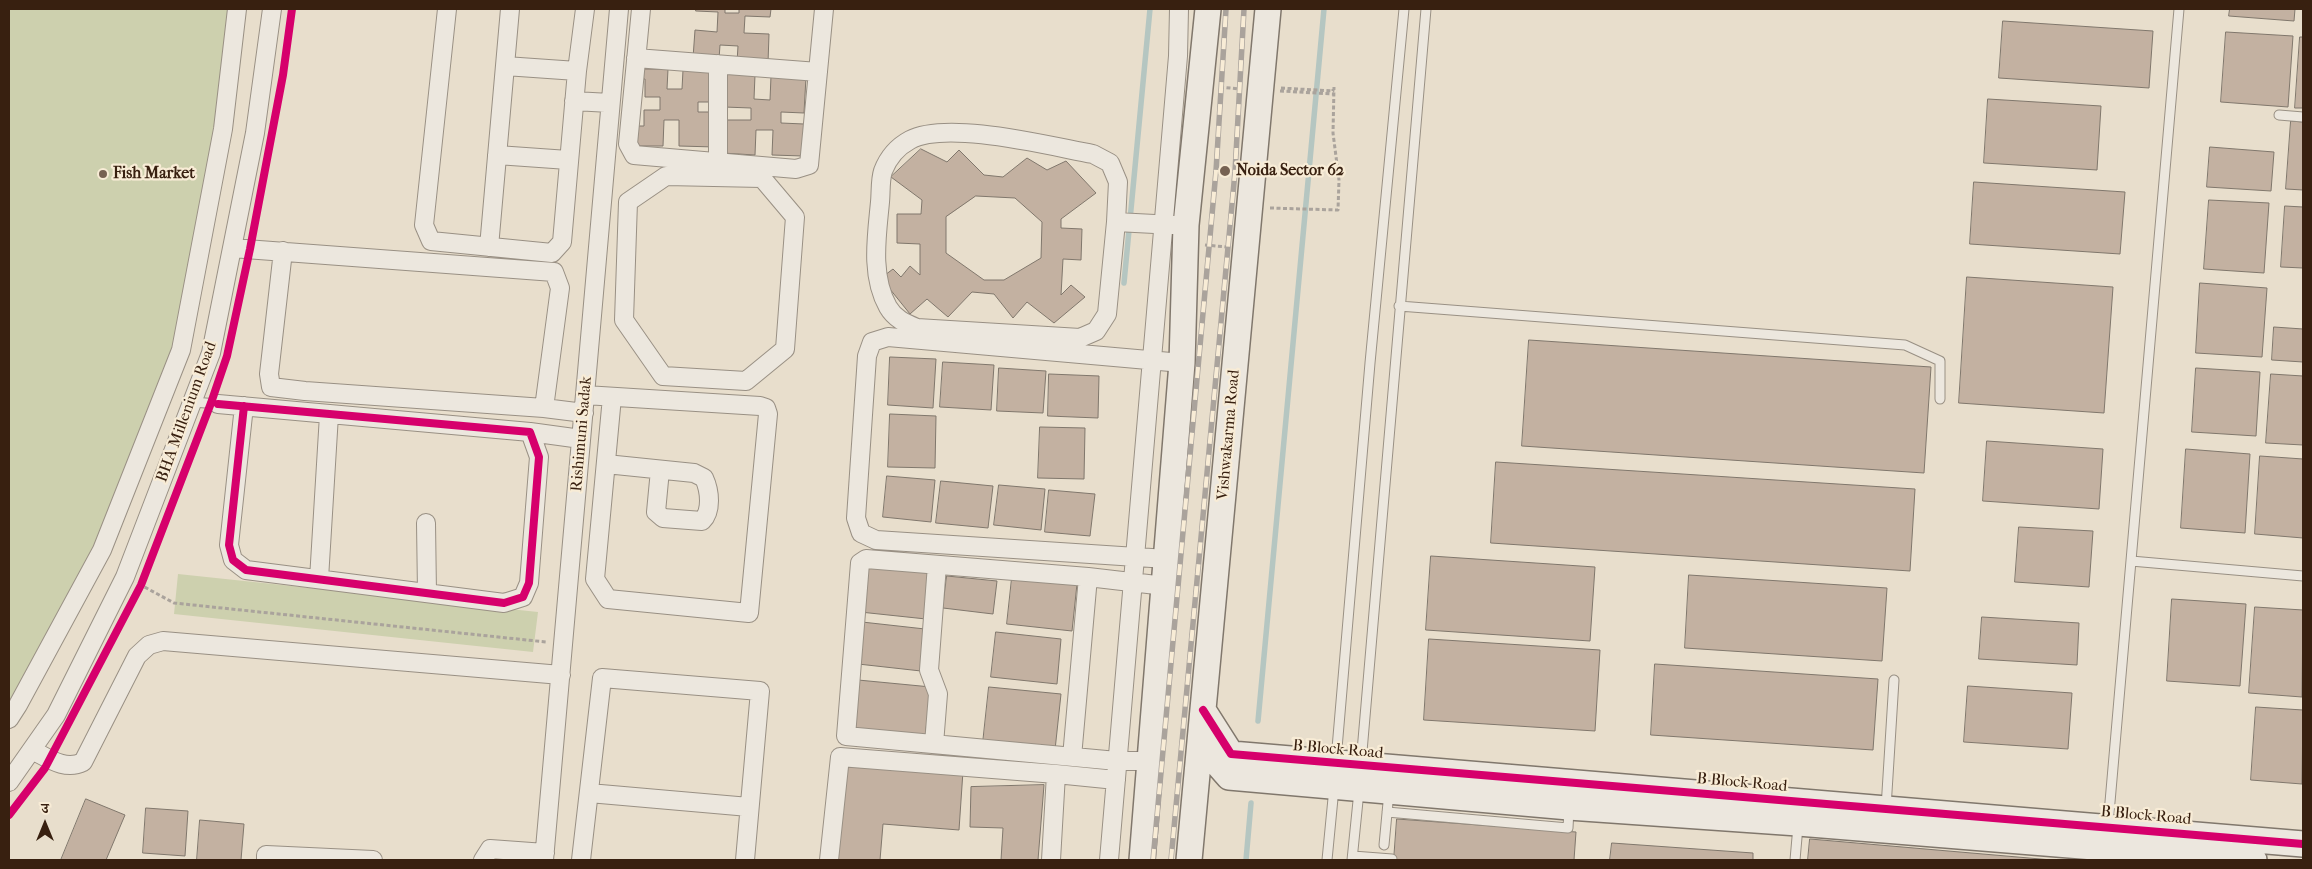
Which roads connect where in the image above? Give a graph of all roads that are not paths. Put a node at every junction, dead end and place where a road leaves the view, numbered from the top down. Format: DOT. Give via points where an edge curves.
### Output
graph roads {
  1 [pos="237,9"];
  2 [pos="272,9"];
  3 [pos="447,9"];
  4 [pos="510,9"];
  5 [pos="585,9"];
  6 [pos="619,9"];
  7 [pos="641,9"];
  8 [pos="824,9"];
  9 [pos="1180,9"];
  10 [pos="1208,9"];
  11 [pos="1268,9"];
  12 [pos="1404,9"];
  13 [pos="1426,9"];
  14 [pos="2179,9"];
  15 [pos="636,58"];
  16 [pos="718,64"];
  17 [pos="505,66"];
  18 [pos="577,71"];
  19 [pos="818,72"];
  20 [pos="574,101"];
  21 [pos="610,103"];
  22 [pos="2280,114"];
  23 [pos="2303,117"];
  24 [pos="497,155"];
  25 [pos="568,160"];
  26 [pos="718,162"];
  27 [pos="1116,222"];
  28 [pos="1182,232"];
  29 [pos="599,241"];
  30 [pos="627,242"];
  31 [pos="489,247"];
  32 [pos="232,248"];
  33 [pos="283,251"];
  34 [pos="596,271"];
  35 [pos="625,273"];
  36 [pos="1399,306"];
  37 [pos="1152,360"];
  38 [pos="1182,363"];
  39 [pos="585,395"];
  40 [pos="612,397"];
  41 [pos="1940,399"];
  42 [pos="193,402"];
  43 [pos="218,404"];
  44 [pos="244,406"];
  45 [pos="544,408"];
  46 [pos="584,413"];
  47 [pos="329,415"];
  48 [pos="530,432"];
  49 [pos="581,439"];
  50 [pos="606,464"];
  51 [pos="660,470"];
  52 [pos="426,523"];
  53 [pos="1135,557"];
  54 [pos="1167,559"];
  55 [pos="2131,562"];
  56 [pos="937,565"];
  57 [pos="2303,576"];
  58 [pos="1088,577"];
  59 [pos="319,579"];
  60 [pos="1133,582"];
  61 [pos="1164,586"];
  62 [pos="427,593"];
  63 [pos="561,675"];
  64 [pos="1894,680"];
  65 [pos="1203,710"];
  66 [pos="9,719"];
  67 [pos="934,744"];
  68 [pos="1200,744"];
  69 [pos="32,750"];
  70 [pos="1072,756"];
  71 [pos="1118,761"];
  72 [pos="1151,761"];
  73 [pos="1056,774"];
  74 [pos="1335,774"];
  75 [pos="1360,776"];
  76 [pos="1116,780"];
  77 [pos="9,782"];
  78 [pos="589,793"];
  79 [pos="1388,801"];
  80 [pos="749,807"];
  81 [pos="1886,809"];
  82 [pos="1798,823"];
  83 [pos="2107,837"];
  84 [pos="2303,844"];
  85 [pos="1384,845"];
  86 [pos="545,857"];
  87 [pos="1352,858"];
  88 [pos="1392,858"];
  89 [pos="2227,859"];
  90 [pos="266,860"];
  91 [pos="373,860"];
  92 [pos="483,860"];
  93 [pos="581,860"];
  94 [pos="745,860"];
  95 [pos="829,860"];
  96 [pos="1051,860"];
  97 [pos="1109,860"];
  98 [pos="1142,860"];
  99 [pos="1189,860"];
  100 [pos="1327,860"];
  101 [pos="1795,860"];
  102 [pos="2254,860"];
  1 -- 66 [label="street, BHA Millenium Road" via="223,128 181,350 102,550"];
  2 -- 32 [label="street, BHA Millenium Road" via="255,134"];
  3 -- 31 [label="street" via="424,225 431,241"];
  4 -- 17 [label="street"];
  5 -- 18 [label="street"];
  6 -- 21 [label="street, Rishimuni Sadak"];
  7 -- 15 [label="street"];
  8 -- 19 [label="street"];
  9 -- 28 [label="street"];
  10 -- 28 [label="street"];
  11 -- 65 [label="street, Vishwakarma Road"];
  12 -- 74 [label="lane"];
  13 -- 36 [label="lane"];
  14 -- 55 [label="lane"];
  15 -- 16 [label="street"];
  15 -- 26 [label="street" via="628,144 634,155"];
  16 -- 19 [label="street"];
  16 -- 26 [label="street"];
  17 -- 18 [label="street"];
  17 -- 24 [label="street"];
  18 -- 20 [label="street"];
  19 -- 26 [label="street" via="809,165 796,168"];
  20 -- 21 [label="street"];
  20 -- 25 [label="street"];
  21 -- 29 [label="street, Rishimuni Sadak"];
  22 -- 23 [label="lane"];
  24 -- 25 [label="street"];
  24 -- 31 [label="street"];
  25 -- 31 [label="street" via="562,242 552,253"];
  27 -- 27 [label="street" via="1118,182 1110,163 1093,154 956,131 930,132 909,140 891,155 883,173 875,252 879,281 887,306 899,321 917,328 1080,338 1096,331 1106,314"];
  27 -- 28 [label="street"];
  28 -- 37 [label="street"];
  28 -- 38 [label="street"];
  29 -- 30 [label="street"];
  29 -- 34 [label="street, Rishimuni Sadak"];
  30 -- 35 [label="street"];
  30 -- 35 [label="street" via="628,202 666,176 762,178 795,217 785,349 746,381 663,376 624,320"];
  32 -- 33 [label="street"];
  32 -- 42 [label="street, BHA Millenium Road" via="211,353"];
  33 -- 45 [label="street" via="554,272 560,288"];
  33 -- 45 [label="street" via="269,374 271,386 305,392"];
  34 -- 35 [label="street"];
  34 -- 39 [label="street, Rishimuni Sadak"];
  36 -- 41 [label="lane" via="1905,345 1940,361"];
  36 -- 75 [label="lane"];
  37 -- 38 [label="street"];
  37 -- 53 [label="street"];
  37 -- 53 [label="street" via="888,337 872,342 867,356 856,518 861,533 876,540"];
  38 -- 54 [label="street"];
  39 -- 40 [label="street"];
  39 -- 46 [label="street, Rishimuni Sadak"];
  40 -- 50 [label="street"];
  40 -- 50 [label="street" via="766,408 763,481 749,613 608,599 595,579"];
  42 -- 43 [label="lane"];
  42 -- 69 [label="street, BHA Millenium Road" via="133,581 56,715"];
  43 -- 44 [label="street"];
  44 -- 47 [label="street"];
  44 -- 59 [label="street" via="230,545 233,560 246,570"];
  45 -- 46 [label="street"];
  46 -- 49 [label="street, Rishimuni Sadak"];
  47 -- 48 [label="street"];
  47 -- 59 [label="street"];
  48 -- 49 [label="street"];
  48 -- 62 [label="street" via="539,457 529,583 522,597 504,603"];
  49 -- 63 [label="street, Rishimuni Sadak"];
  50 -- 51 [label="street"];
  52 -- 62 [label="street"];
  53 -- 54 [label="street"];
  53 -- 60 [label="street"];
  54 -- 61 [label="street"];
  55 -- 57 [label="lane"];
  55 -- 83 [label="lane"];
  56 -- 58 [label="street"];
  56 -- 67 [label="street" via="930,670 938,694"];
  56 -- 67 [label="street" via="866,559 860,563 846,736"];
  58 -- 60 [label="street"];
  58 -- 70 [label="street"];
  59 -- 62 [label="street"];
  60 -- 61 [label="street"];
  60 -- 71 [label="street"];
  61 -- 72 [label="street"];
  63 -- 69 [label="street" via="163,640 149,645 138,656 83,762 74,767 63,765"];
  63 -- 86 [label="street, Rishimuni Sadak"];
  64 -- 81 [label="lane"];
  65 -- 68 [label="street, Vishwakarma Road"];
  65 -- 74 [label="street, B Block Road" via="1231,754"];
  67 -- 70 [label="street"];
  68 -- 74 [label="street" via="1229,777"];
  68 -- 99 [label="street, Vishwakarma Road"];
  69 -- 77 [label="street, BHA Millenium Road"];
  70 -- 71 [label="street"];
  71 -- 72 [label="street"];
  71 -- 76 [label="street"];
  72 -- 98 [label="street"];
  73 -- 76 [label="street"];
  73 -- 95 [label="street" via="840,757"];
  73 -- 96 [label="street"];
  74 -- 75 [label="street"];
  74 -- 100 [label="lane"];
  75 -- 79 [label="street, B Block Road"];
  75 -- 81 [label="street, B Block Road"];
  75 -- 87 [label="lane"];
  76 -- 97 [label="street"];
  78 -- 80 [label="street"];
  78 -- 80 [label="street" via="602,678 760,691"];
  78 -- 93 [label="street"];
  79 -- 82 [label="street, B Block Road" via="1569,807"];
  79 -- 85 [label="lane"];
  80 -- 94 [label="street"];
  81 -- 83 [label="street, B Block Road"];
  82 -- 83 [label="street, B Block Road"];
  82 -- 101 [label="lane"];
  83 -- 84 [label="street, B Block Road"];
  83 -- 89 [label="street, B Block Road"];
  86 -- 92 [label="street" via="490,849"];
  87 -- 88 [label="lane"];
  89 -- 102 [label="street, B Block Road"];
  90 -- 91 [label="street" via="266,855"];
}
